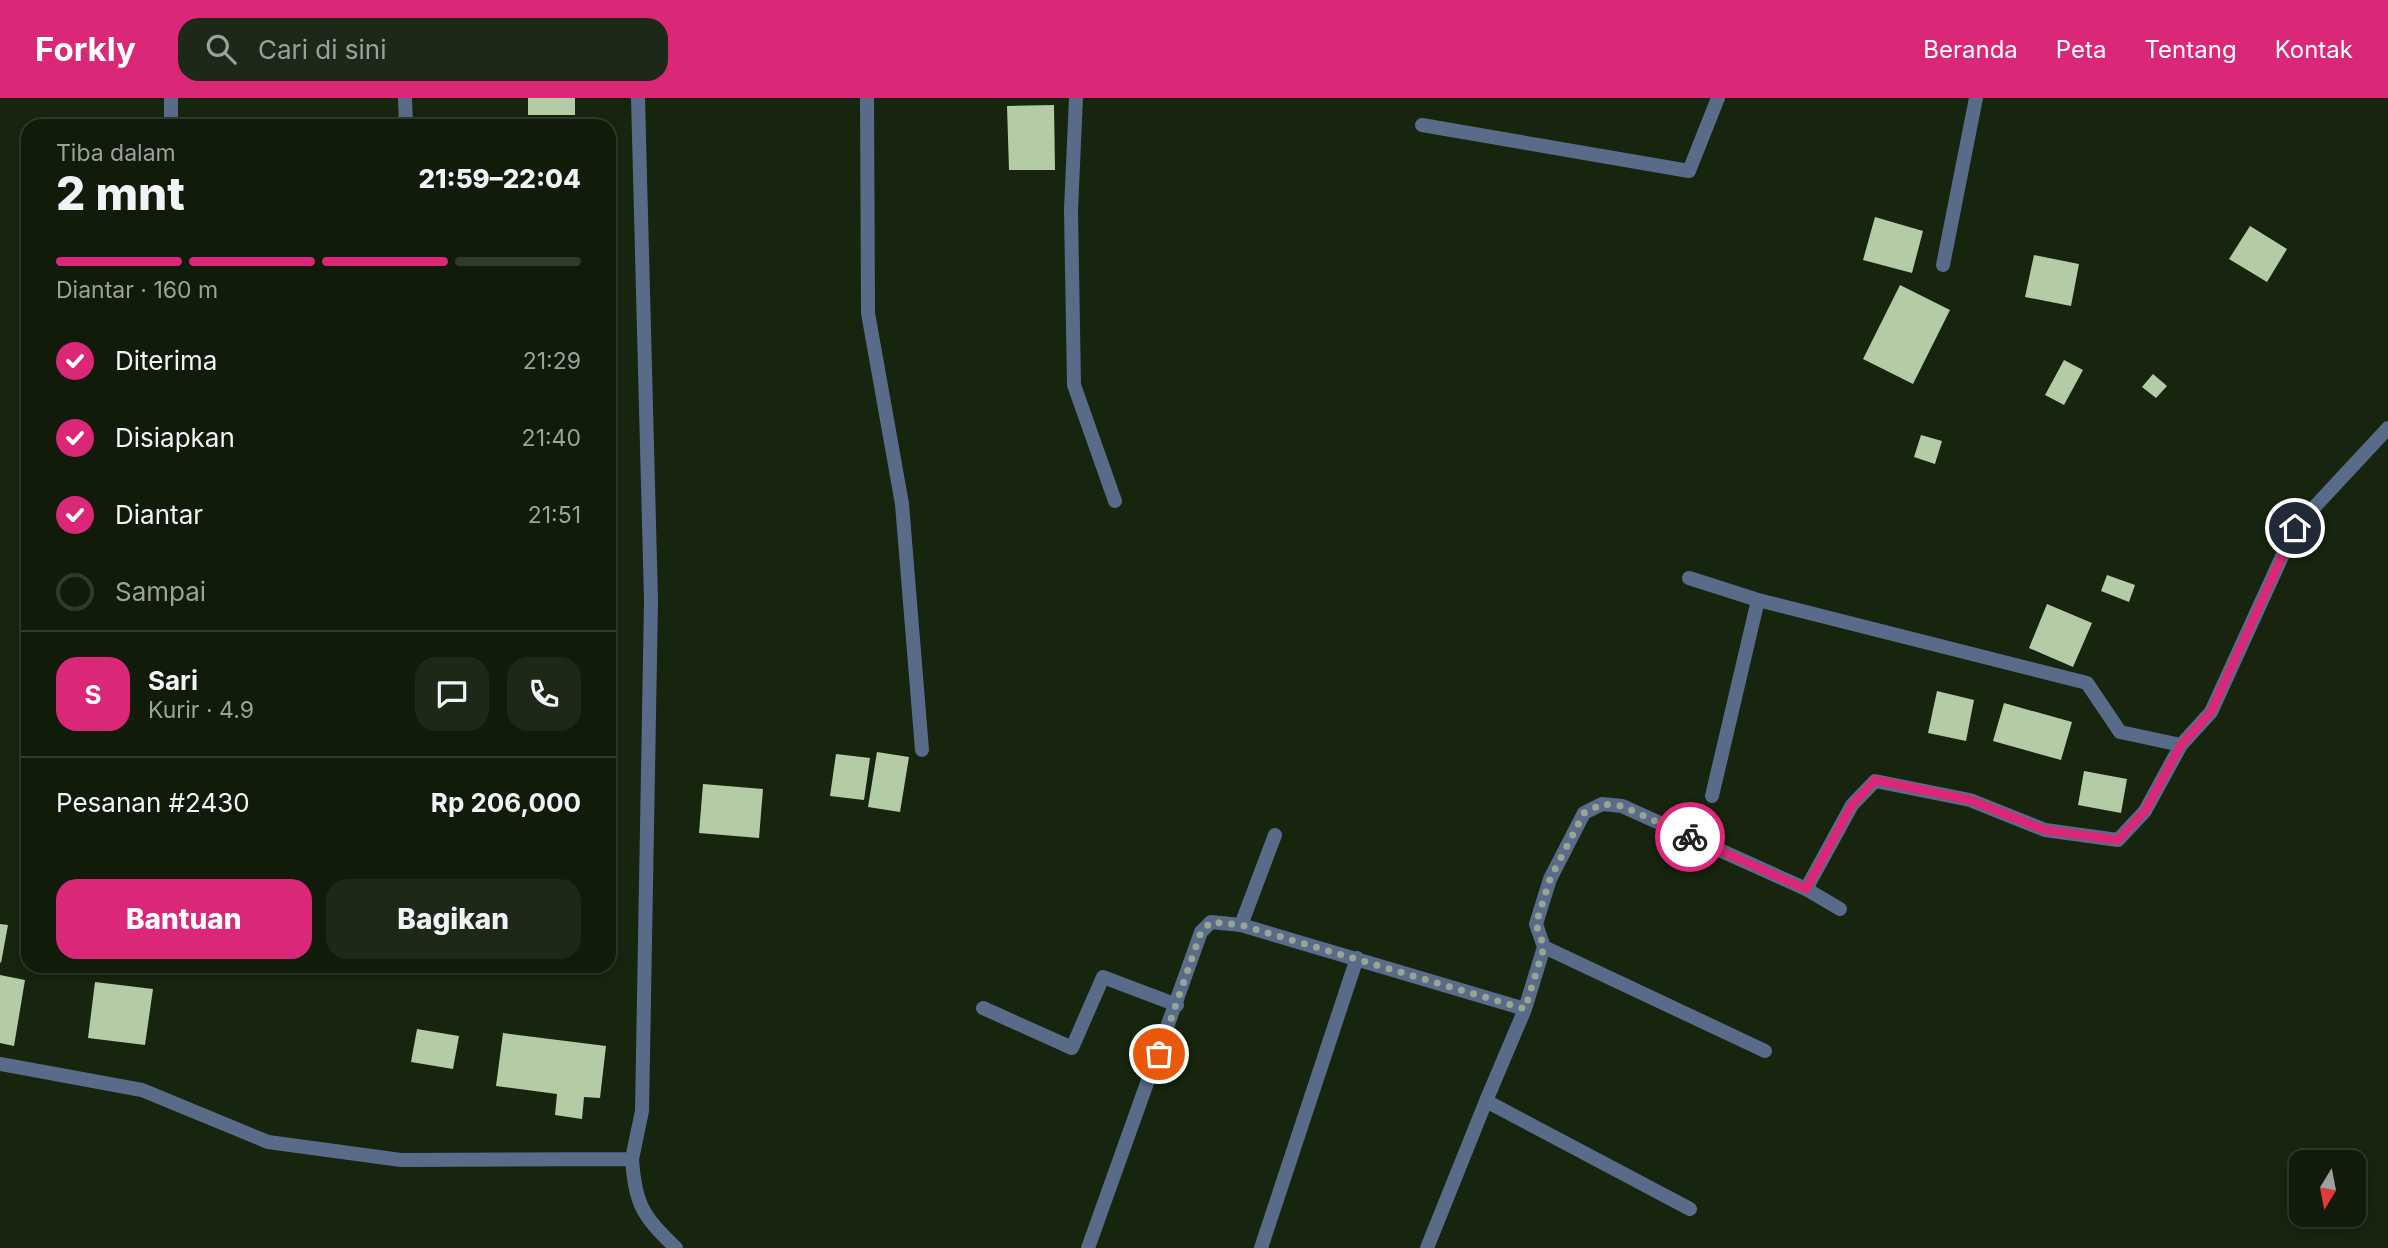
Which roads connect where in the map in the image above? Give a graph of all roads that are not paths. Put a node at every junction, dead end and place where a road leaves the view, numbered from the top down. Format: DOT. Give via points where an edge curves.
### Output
graph roads {
  1 [pos="171,98"];
  2 [pos="405,98"];
  3 [pos="638,98"];
  4 [pos="867,98"];
  5 [pos="1076,98"];
  6 [pos="1718,98"];
  7 [pos="1976,98"];
  8 [pos="171,119"];
  9 [pos="406,119"];
  10 [pos="1422,125"];
  11 [pos="1943,265"];
  12 [pos="2388,428"];
  13 [pos="1115,501"];
  14 [pos="1689,578"];
  15 [pos="1758,600"];
  16 [pos="2181,745"];
  17 [pos="922,750"];
  18 [pos="1712,796"];
  19 [pos="1275,835"];
  20 [pos="1806,889"];
  21 [pos="1840,909"];
  22 [pos="1241,925"];
  23 [pos="1544,947"];
  24 [pos="1357,958"];
  25 [pos="1177,1005"];
  26 [pos="983,1008"];
  27 [pos="1525,1009"];
  28 [pos="1765,1051"];
  29 [pos="0,1064"];
  30 [pos="1486,1101"];
  31 [pos="632,1159"];
  32 [pos="1690,1209"];
  33 [pos="676,1248"];
  34 [pos="1088,1248"];
  35 [pos="1261,1248"];
  36 [pos="1427,1248"];
  1 -- 8 [label="street"];
  2 -- 9 [label="street"];
  3 -- 31 [label="street" via="651,601 642,1111"];
  4 -- 17 [label="street" via="868,313 902,504"];
  5 -- 13 [label="street" via="1070,210 1074,385"];
  6 -- 10 [label="street" via="1689,171"];
  7 -- 11 [label="street"];
  12 -- 16 [label="street" via="2295,528 2211,712"];
  14 -- 15 [label="street"];
  15 -- 16 [label="street" via="2087,683 2120,732"];
  15 -- 18 [label="street"];
  16 -- 20 [label="street" via="2145,811 2118,840 2045,830 1970,800 1875,780 1852,805"];
  19 -- 22 [label="street"];
  20 -- 21 [label="street"];
  20 -- 23 [label="street" via="1622,806 1602,804 1584,813 1550,879 1536,924"];
  22 -- 24 [label="street"];
  22 -- 25 [label="street" via="1211,922 1201,932"];
  23 -- 27 [label="street"];
  23 -- 28 [label="street"];
  24 -- 27 [label="street"];
  24 -- 35 [label="street"];
  25 -- 26 [label="street" via="1103,977 1072,1048"];
  25 -- 34 [label="street"];
  27 -- 30 [label="street"];
  29 -- 31 [label="street" via="142,1090 268,1142 401,1160"];
  30 -- 32 [label="street"];
  30 -- 36 [label="street"];
  31 -- 33 [label="street" via="634,1193 652,1225"];
}
